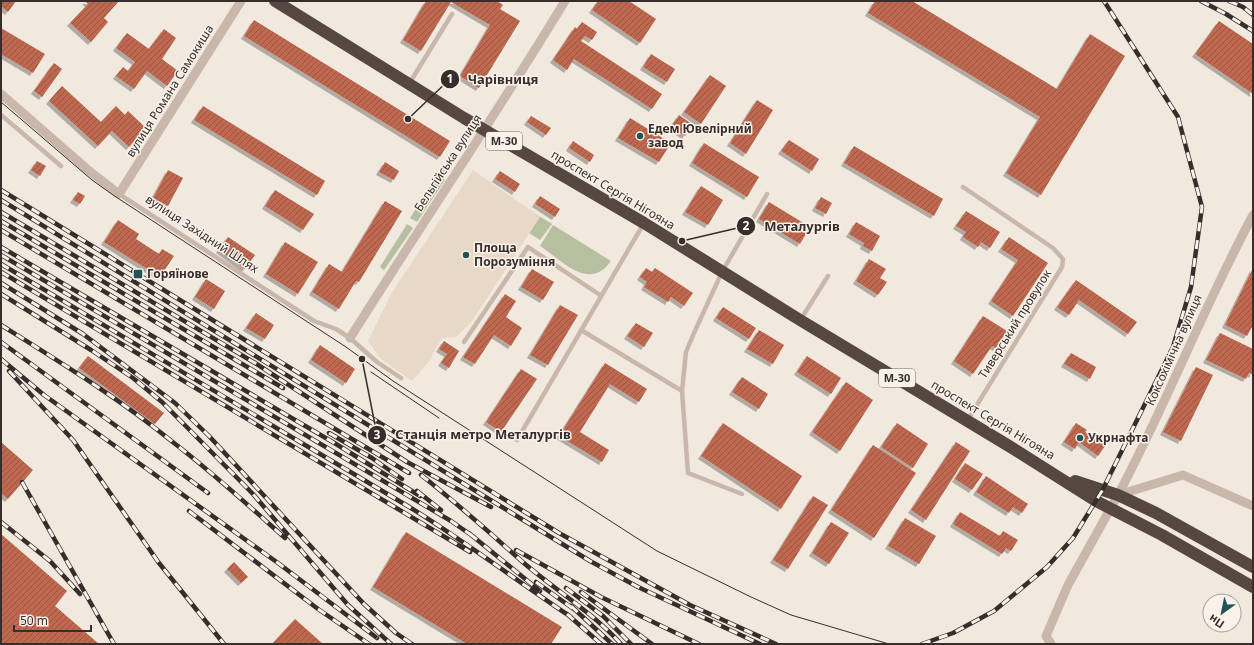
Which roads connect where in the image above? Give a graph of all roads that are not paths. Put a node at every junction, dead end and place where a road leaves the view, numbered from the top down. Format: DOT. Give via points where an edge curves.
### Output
graph roads {
  1 [pos="241,1"];
  2 [pos="275,1"];
  3 [pos="565,1"];
  4 [pos="452,14"];
  5 [pos="409,84"];
  6 [pos="1,94"];
  7 [pos="1,115"];
  8 [pos="485,130"];
  9 [pos="60,166"];
  10 [pos="963,187"];
  11 [pos="119,194"];
  12 [pos="767,194"];
  13 [pos="1253,215"];
  14 [pos="644,223"];
  15 [pos="722,272"];
  16 [pos="828,276"];
  17 [pos="600,295"];
  18 [pos="800,320"];
  19 [pos="581,330"];
  20 [pos="350,338"];
  21 [pos="464,342"];
  22 [pos="401,378"];
  23 [pos="682,391"];
  24 [pos="967,420"];
  25 [pos="517,440"];
  26 [pos="1060,476"];
  27 [pos="742,494"];
  28 [pos="1118,495"];
  29 [pos="1253,506"];
  30 [pos="1112,509"];
  31 [pos="1253,567"];
  32 [pos="1253,587"];
  33 [pos="1051,644"];
  1 -- 11 [label="street, вулиця Романа Самокиша"];
  2 -- 5 [label="highway, проспект Сергія Нігояна / М-30"];
  3 -- 8 [label="street, Бельгійська вулиця"];
  4 -- 5 [label="lane"];
  5 -- 8 [label="highway, проспект Сергія Нігояна / М-30"];
  6 -- 11 [label="street, вулиця Західний Шлях"];
  7 -- 9 [label="lane"];
  8 -- 14 [label="highway, проспект Сергія Нігояна / М-30"];
  8 -- 20 [label="street, Бельгійська вулиця"];
  10 -- 24 [label="lane, Тиверський провулок" via="1053,248 1063,259 1062,267"];
  11 -- 20 [label="lane, вулиця Західний Шлях" via="314,321 336,329"];
  12 -- 15 [label="lane"];
  13 -- 28 [label="street, Коксохімічна вулиця" via="1229,260 1148,439"];
  14 -- 15 [label="highway, проспект Сергія Нігояна / М-30"];
  14 -- 17 [label="lane"];
  15 -- 18 [label="highway, проспект Сергія Нігояна / М-30"];
  15 -- 23 [label="lane" via="686,352"];
  16 -- 18 [label="lane"];
  17 -- 19 [label="lane"];
  17 -- 21 [label="lane" via="528,247"];
  18 -- 24 [label="highway, проспект Сергія Нігояна / М-30"];
  19 -- 23 [label="lane"];
  19 -- 25 [label="lane"];
  20 -- 22 [label="lane, вулиця Західний Шлях" via="377,362"];
  23 -- 27 [label="lane" via="688,473"];
  24 -- 26 [label="highway, проспект Сергія Нігояна / М-30"];
  26 -- 28 [label="highway, проспект Сергія Нігояна / М-30"];
  26 -- 30 [label="highway, проспект Сергія Нігояна / М-30"];
  28 -- 29 [label="street" via="1183,476"];
  28 -- 30 [label="street, Коксохімічна вулиця"];
  28 -- 31 [label="highway, проспект Сергія Нігояна / М-30"];
  30 -- 32 [label="highway, проспект Сергія Нігояна / М-30"];
  30 -- 33 [label="street" via="1068,585 1046,636"];
}
